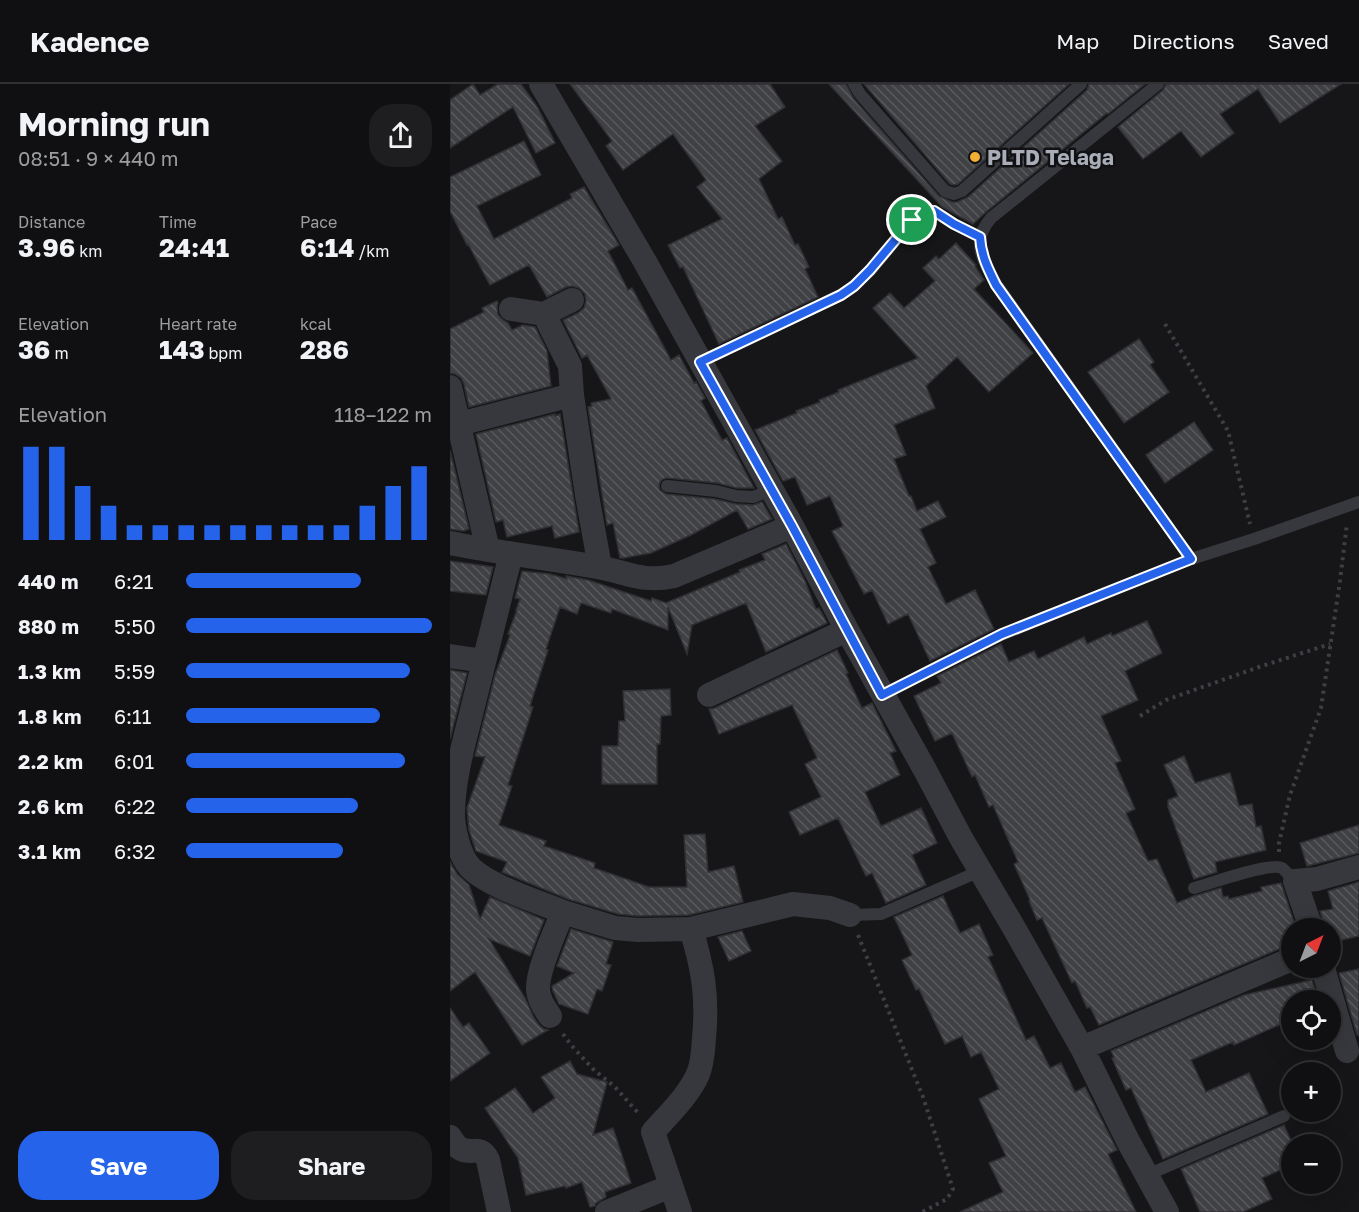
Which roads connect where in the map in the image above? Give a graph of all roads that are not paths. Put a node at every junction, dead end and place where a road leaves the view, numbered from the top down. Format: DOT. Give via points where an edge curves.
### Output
graph roads {
  1 [pos="541,84"];
  2 [pos="854,84"];
  3 [pos="1081,84"];
  4 [pos="1158,84"];
  5 [pos="980,237"];
  6 [pos="572,300"];
  7 [pos="511,309"];
  8 [pos="544,314"];
  9 [pos="700,362"];
  10 [pos="450,388"];
  11 [pos="572,395"];
  12 [pos="459,424"];
  13 [pos="667,486"];
  14 [pos="772,490"];
  15 [pos="1354,504"];
  16 [pos="792,526"];
  17 [pos="450,543"];
  18 [pos="500,552"];
  19 [pos="1191,559"];
  20 [pos="600,567"];
  21 [pos="847,630"];
  22 [pos="450,656"];
  23 [pos="484,661"];
  24 [pos="709,695"];
  25 [pos="882,695"];
  26 [pos="1359,867"];
  27 [pos="980,871"];
  28 [pos="1288,874"];
  29 [pos="1194,888"];
  30 [pos="563,912"];
  31 [pos="850,915"];
  32 [pos="1307,918"];
  33 [pos="691,929"];
  34 [pos="1281,964"];
  35 [pos="1326,978"];
  36 [pos="550,1017"];
  37 [pos="1082,1048"];
  38 [pos="1347,1051"];
  39 [pos="1281,1117"];
  40 [pos="450,1137"];
  41 [pos="1147,1175"];
  42 [pos="670,1186"];
  43 [pos="499,1212"];
  44 [pos="607,1212"];
  45 [pos="680,1212"];
  46 [pos="1167,1212"];
  1 -- 9 [label="street"];
  2 -- 3 [label="lane" via="945,191 954,194"];
  4 -- 5 [label="lane" via="991,218"];
  5 -- 9 [label="lane" via="934,211 923,213 841,295"];
  5 -- 19 [label="lane" via="981,250 996,285"];
  6 -- 8 [label="street"];
  7 -- 8 [label="street"];
  8 -- 11 [label="street" via="570,366"];
  9 -- 14 [label="street"];
  10 -- 12 [label="street"];
  11 -- 12 [label="street"];
  11 -- 20 [label="street"];
  12 -- 18 [label="street"];
  13 -- 14 [label="lane" via="753,497"];
  14 -- 16 [label="street"];
  15 -- 19 [label="lane"];
  16 -- 20 [label="street" via="660,579"];
  16 -- 21 [label="street"];
  17 -- 18 [label="street"];
  18 -- 20 [label="street"];
  18 -- 23 [label="street"];
  19 -- 25 [label="lane" via="1002,634"];
  21 -- 24 [label="street"];
  21 -- 25 [label="street"];
  22 -- 23 [label="street"];
  23 -- 30 [label="street" via="458,769 454,829 469,866 485,879"];
  25 -- 27 [label="street"];
  26 -- 28 [label="street" via="1317,879"];
  27 -- 31 [label="lane" via="881,914"];
  27 -- 37 [label="street"];
  28 -- 29 [label="lane" via="1256,869"];
  28 -- 32 [label="street"];
  30 -- 33 [label="street" via="615,928"];
  30 -- 36 [label="street" via="539,976 538,992"];
  31 -- 33 [label="street" via="830,908 793,904"];
  33 -- 42 [label="street" via="703,972 705,1028 697,1075 681,1101 653,1132"];
  34 -- 37 [label="street"];
  35 -- 38 [label="street"];
  37 -- 41 [label="street"];
  39 -- 41 [label="lane"];
  40 -- 43 [label="street" via="463,1150 480,1150 485,1154"];
  41 -- 46 [label="street"];
  42 -- 44 [label="street"];
  42 -- 45 [label="street"];
}
